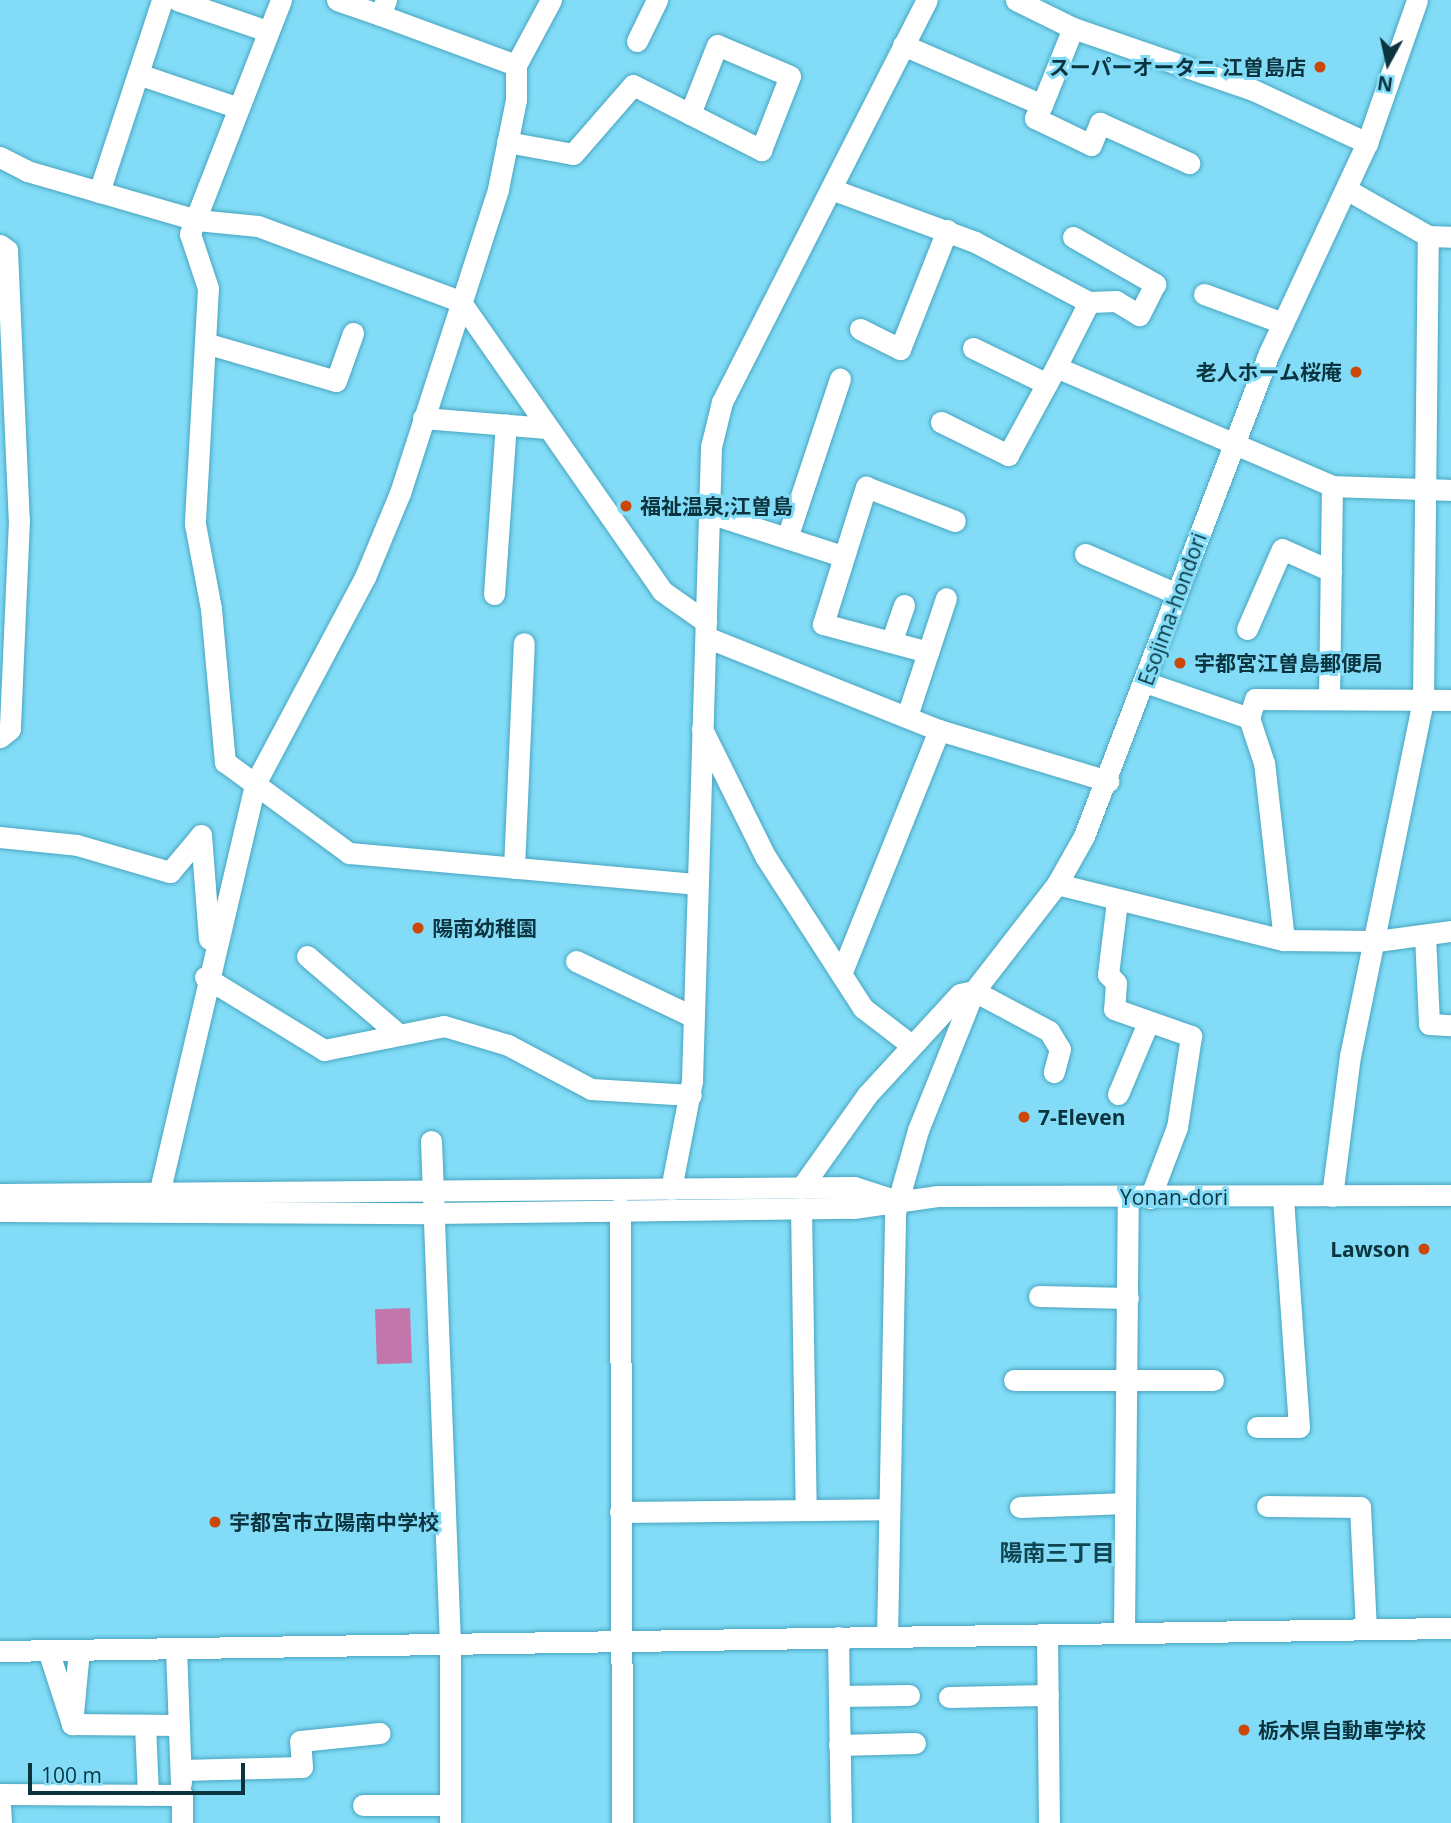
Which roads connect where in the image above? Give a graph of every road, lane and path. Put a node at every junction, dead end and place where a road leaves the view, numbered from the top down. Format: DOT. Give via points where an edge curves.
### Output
graph roads {
  1 [pos="162,0"];
  2 [pos="177,0"];
  3 [pos="281,0"];
  4 [pos="337,0"];
  5 [pos="551,0"];
  6 [pos="657,0"];
  7 [pos="927,0"];
  8 [pos="1016,0"];
  9 [pos="1418,0"];
  10 [pos="383,8"];
  11 [pos="1073,28"];
  12 [pos="267,31"];
  13 [pos="637,41"];
  14 [pos="904,45"];
  15 [pos="516,65"];
  16 [pos="138,74"];
  17 [pos="1042,105"];
  18 [pos="236,107"];
  19 [pos="690,114"];
  20 [pos="508,142"];
  21 [pos="1367,143"];
  22 [pos="0,156"];
  23 [pos="1189,163"];
  24 [pos="831,189"];
  25 [pos="1346,189"];
  26 [pos="99,192"];
  27 [pos="197,220"];
  28 [pos="947,230"];
  29 [pos="1428,236"];
  30 [pos="1073,237"];
  31 [pos="1451,237"];
  32 [pos="0,245"];
  33 [pos="1204,294"];
  34 [pos="460,300"];
  35 [pos="1089,302"];
  36 [pos="1283,323"];
  37 [pos="860,329"];
  38 [pos="353,333"];
  39 [pos="205,343"];
  40 [pos="973,348"];
  41 [pos="1051,375"];
  42 [pos="839,379"];
  43 [pos="423,418"];
  44 [pos="941,422"];
  45 [pos="506,424"];
  46 [pos="547,428"];
  47 [pos="1233,446"];
  48 [pos="1332,486"];
  49 [pos="1426,490"];
  50 [pos="1451,490"];
  51 [pos="709,513"];
  52 [pos="955,521"];
  53 [pos="787,538"];
  54 [pos="1085,554"];
  55 [pos="842,556"];
  56 [pos="1331,571"];
  57 [pos="494,594"];
  58 [pos="1177,594"];
  59 [pos="946,598"];
  60 [pos="905,605"];
  61 [pos="706,629"];
  62 [pos="1247,629"];
  63 [pos="892,640"];
  64 [pos="524,643"];
  65 [pos="928,652"];
  66 [pos="1145,682"];
  67 [pos="1329,699"];
  68 [pos="1423,699"];
  69 [pos="1451,700"];
  70 [pos="907,716"];
  71 [pos="1249,718"];
  72 [pos="700,724"];
  73 [pos="939,730"];
  74 [pos="0,737"];
  75 [pos="1108,781"];
  76 [pos="256,782"];
  77 [pos="0,837"];
  78 [pos="514,867"];
  79 [pos="696,884"];
  80 [pos="1057,884"];
  81 [pos="1117,901"];
  82 [pos="1451,931"];
  83 [pos="1425,934"];
  84 [pos="1284,940"];
  85 [pos="1377,941"];
  86 [pos="307,956"];
  87 [pos="576,961"];
  88 [pos="208,968"];
  89 [pos="841,974"];
  90 [pos="974,991"];
  91 [pos="692,1016"];
  92 [pos="1147,1025"];
  93 [pos="1451,1025"];
  94 [pos="398,1034"];
  95 [pos="910,1044"];
  96 [pos="1054,1072"];
  97 [pos="1118,1094"];
  98 [pos="691,1095"];
  99 [pos="431,1141"];
  100 [pos="432,1189"];
  101 [pos="671,1189"];
  102 [pos="0,1194"];
  103 [pos="1451,1195"];
  104 [pos="1283,1196"];
  105 [pos="1332,1196"];
  106 [pos="801,1198"];
  107 [pos="1128,1198"];
  108 [pos="1150,1198"];
  109 [pos="898,1201"];
  110 [pos="157,1202"];
  111 [pos="620,1208"];
  112 [pos="0,1211"];
  113 [pos="433,1213"];
  114 [pos="1039,1296"];
  115 [pos="1128,1298"];
  116 [pos="1127,1379"];
  117 [pos="1014,1380"];
  118 [pos="1213,1380"];
  119 [pos="1256,1427"];
  120 [pos="1125,1503"];
  121 [pos="1267,1506"];
  122 [pos="1020,1507"];
  123 [pos="888,1509"];
  124 [pos="806,1510"];
  125 [pos="620,1512"];
  126 [pos="1451,1628"];
  127 [pos="1366,1629"];
  128 [pos="1124,1633"];
  129 [pos="1047,1634"];
  130 [pos="838,1637"];
  131 [pos="887,1637"];
  132 [pos="621,1641"];
  133 [pos="450,1644"];
  134 [pos="176,1648"];
  135 [pos="48,1650"];
  136 [pos="79,1650"];
  137 [pos="0,1651"];
  138 [pos="909,1695"];
  139 [pos="1048,1695"];
  140 [pos="839,1696"];
  141 [pos="949,1697"];
  142 [pos="72,1724"];
  143 [pos="145,1725"];
  144 [pos="179,1725"];
  145 [pos="380,1733"];
  146 [pos="915,1743"];
  147 [pos="839,1745"];
  148 [pos="181,1770"];
  149 [pos="0,1794"];
  150 [pos="148,1795"];
  151 [pos="181,1796"];
  152 [pos="0,1804"];
  153 [pos="363,1805"];
  154 [pos="450,1814"];
  155 [pos="1,1823"];
  156 [pos="182,1823"];
  157 [pos="622,1823"];
  158 [pos="841,1823"];
  159 [pos="1049,1823"];
  1 -- 16 [label="street"];
  2 -- 12 [label="street"];
  3 -- 12 [label="street"];
  4 -- 10 [label="street"];
  5 -- 15 [label="street"];
  6 -- 13 [label="street"];
  7 -- 14 [label="street"];
  8 -- 11 [label="street"];
  9 -- 21 [label="street, Esojima-hondori"];
  10 -- 15 [label="street"];
  11 -- 17 [label="street"];
  11 -- 21 [label="street" via="1253,90"];
  12 -- 18 [label="street"];
  14 -- 17 [label="street"];
  14 -- 24 [label="street"];
  15 -- 20 [label="street"];
  16 -- 18 [label="street"];
  16 -- 26 [label="street"];
  17 -- 23 [label="street" via="1035,118 1091,145 1100,124"];
  18 -- 27 [label="street"];
  19 -- 19 [label="street" via="761,150 790,76 717,45"];
  19 -- 20 [label="street" via="633,85 573,154"];
  20 -- 34 [label="street"];
  21 -- 25 [label="street, Esojima-hondori"];
  22 -- 26 [label="street" via="27,171"];
  24 -- 28 [label="street"];
  24 -- 51 [label="street" via="722,402 711,447"];
  25 -- 29 [label="street"];
  25 -- 36 [label="street, Esojima-hondori"];
  26 -- 27 [label="street"];
  27 -- 34 [label="street" via="258,226"];
  27 -- 39 [label="street" via="190,234 208,288"];
  28 -- 35 [label="street"];
  28 -- 37 [label="street" via="901,349"];
  29 -- 31 [label="street"];
  29 -- 49 [label="street"];
  30 -- 35 [label="street" via="1155,284 1139,315 1116,301"];
  32 -- 74 [label="street" via="7,250 19,520 10,729"];
  33 -- 36 [label="street"];
  34 -- 43 [label="street"];
  34 -- 46 [label="street"];
  35 -- 41 [label="street"];
  36 -- 47 [label="street, Esojima-hondori"];
  38 -- 39 [label="street" via="336,381"];
  39 -- 76 [label="street" via="195,524 211,609 225,762"];
  40 -- 41 [label="street"];
  41 -- 44 [label="street" via="1008,455"];
  41 -- 47 [label="street"];
  42 -- 53 [label="street"];
  43 -- 45 [label="street"];
  43 -- 76 [label="street" via="365,578"];
  45 -- 46 [label="street"];
  45 -- 57 [label="street"];
  46 -- 61 [label="street" via="662,590"];
  47 -- 48 [label="street"];
  47 -- 58 [label="street, Esojima-hondori"];
  48 -- 49 [label="street"];
  48 -- 56 [label="street"];
  49 -- 50 [label="street"];
  49 -- 68 [label="street"];
  51 -- 53 [label="street"];
  51 -- 61 [label="street"];
  52 -- 55 [label="street" via="866,487"];
  53 -- 55 [label="street"];
  54 -- 58 [label="street"];
  55 -- 63 [label="street" via="823,624 882,644"];
  56 -- 62 [label="street" via="1282,549"];
  56 -- 67 [label="street"];
  58 -- 66 [label="street, Esojima-hondori"];
  59 -- 65 [label="street"];
  60 -- 63 [label="street"];
  61 -- 70 [label="street"];
  61 -- 72 [label="street"];
  63 -- 65 [label="street"];
  64 -- 78 [label="street"];
  65 -- 70 [label="street"];
  66 -- 71 [label="street"];
  66 -- 75 [label="street, Esojima-hondori"];
  67 -- 68 [label="street"];
  67 -- 71 [label="street" via="1255,699"];
  68 -- 69 [label="street"];
  68 -- 85 [label="street"];
  70 -- 73 [label="street"];
  71 -- 84 [label="street" via="1264,763"];
  72 -- 79 [label="street"];
  72 -- 89 [label="street" via="765,856"];
  73 -- 75 [label="street"];
  73 -- 89 [label="street"];
  75 -- 80 [label="street, Esojima-hondori"];
  76 -- 78 [label="street" via="349,853"];
  76 -- 88 [label="street"];
  77 -- 88 [label="street" via="77,845 170,872 201,835"];
  78 -- 79 [label="street"];
  79 -- 91 [label="street"];
  80 -- 81 [label="street"];
  80 -- 90 [label="street, Esojima-hondori"];
  81 -- 84 [label="street"];
  81 -- 92 [label="street" via="1108,974 1116,984 1114,1009"];
  82 -- 83 [label="street"];
  83 -- 85 [label="street"];
  83 -- 93 [label="street" via="1429,1024"];
  84 -- 85 [label="street"];
  85 -- 105 [label="street" via="1349,1056"];
  86 -- 94 [label="street"];
  87 -- 91 [label="street"];
  88 -- 94 [label="street" via="324,1050"];
  88 -- 110 [label="street"];
  89 -- 95 [label="street" via="877,1022"];
  90 -- 95 [label="street" via="960,994"];
  90 -- 96 [label="street" via="1049,1031 1060,1049"];
  90 -- 109 [label="street, Esojima-hondori" via="935,1081"];
  91 -- 98 [label="street"];
  92 -- 97 [label="street"];
  92 -- 108 [label="street" via="1191,1036 1177,1127"];
  94 -- 98 [label="street" via="444,1026 508,1045 591,1089"];
  95 -- 106 [label="street" via="830,1141"];
  98 -- 101 [label="street"];
  99 -- 100 [label="street"];
  100 -- 101 [label="street"];
  100 -- 110 [label="street"];
  100 -- 113 [label="street"];
  101 -- 106 [label="street"];
  102 -- 110 [label="street"];
  103 -- 105 [label="street, Yonan-dori"];
  104 -- 105 [label="street, Yonan-dori"];
  104 -- 108 [label="street, Yonan-dori"];
  104 -- 119 [label="street" via="1299,1427"];
  106 -- 109 [label="street, Yonan-dori"];
  106 -- 111 [label="street"];
  106 -- 124 [label="street"];
  107 -- 108 [label="street, Yonan-dori"];
  107 -- 109 [label="street, Yonan-dori"];
  107 -- 115 [label="street"];
  109 -- 123 [label="street, Esojima-hondori"];
  110 -- 112 [label="street"];
  110 -- 113 [label="street"];
  111 -- 113 [label="street"];
  111 -- 125 [label="street"];
  113 -- 133 [label="street"];
  114 -- 115 [label="street"];
  115 -- 116 [label="street"];
  116 -- 117 [label="street"];
  116 -- 118 [label="street"];
  116 -- 120 [label="street"];
  120 -- 122 [label="street"];
  120 -- 128 [label="street"];
  121 -- 127 [label="street" via="1360,1507"];
  123 -- 124 [label="street"];
  123 -- 131 [label="street, Esojima-hondori"];
  124 -- 125 [label="street"];
  125 -- 132 [label="street"];
  126 -- 127 [label="street"];
  127 -- 128 [label="street"];
  128 -- 129 [label="street"];
  129 -- 131 [label="street"];
  129 -- 139 [label="street"];
  130 -- 131 [label="street"];
  130 -- 132 [label="street"];
  130 -- 140 [label="street"];
  132 -- 133 [label="street"];
  132 -- 157 [label="street"];
  133 -- 134 [label="street"];
  133 -- 154 [label="street"];
  134 -- 136 [label="street"];
  134 -- 144 [label="street"];
  135 -- 136 [label="street"];
  135 -- 137 [label="street"];
  135 -- 142 [label="street"];
  136 -- 142 [label="street"];
  138 -- 140 [label="street"];
  139 -- 141 [label="street"];
  139 -- 159 [label="street"];
  140 -- 147 [label="street"];
  142 -- 143 [label="street"];
  143 -- 144 [label="street"];
  143 -- 150 [label="street"];
  144 -- 148 [label="street"];
  145 -- 148 [label="street" via="300,1741 302,1767"];
  146 -- 147 [label="street"];
  147 -- 158 [label="street"];
  148 -- 151 [label="street"];
  149 -- 150 [label="street"];
  150 -- 151 [label="street"];
  151 -- 156 [label="street"];
  152 -- 155 [label="street"];
  153 -- 154 [label="street"];
}
